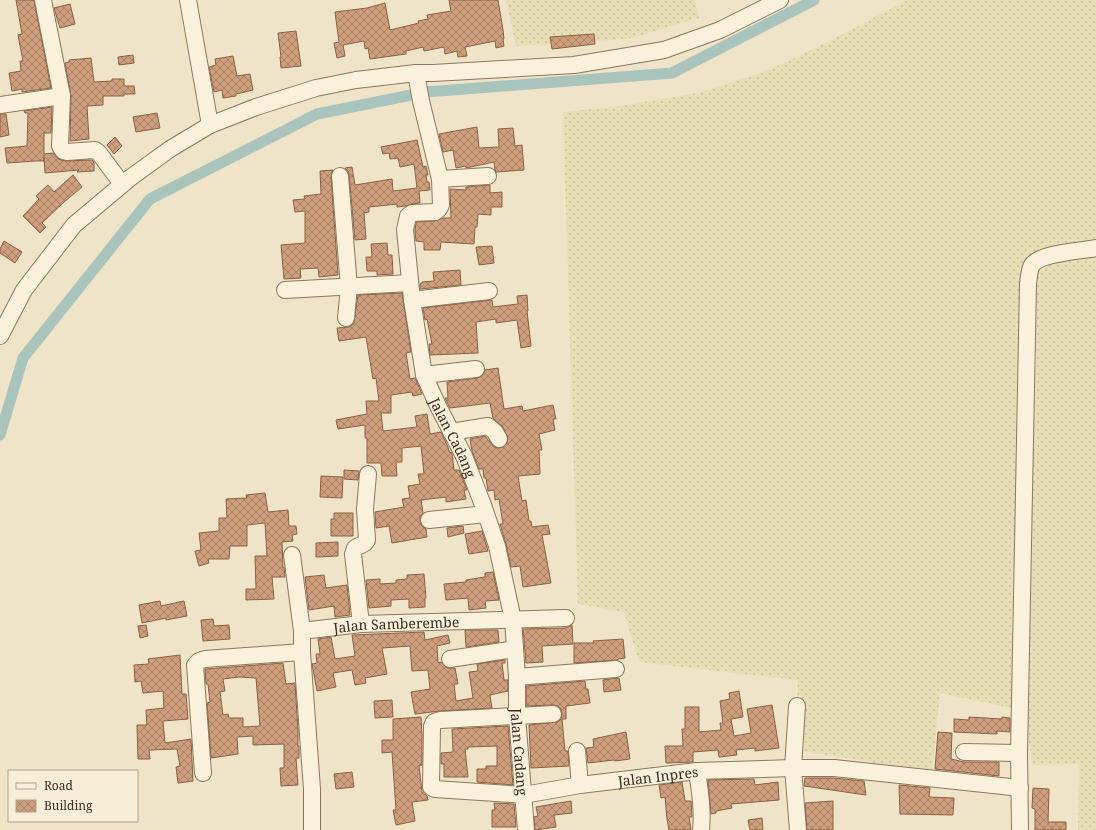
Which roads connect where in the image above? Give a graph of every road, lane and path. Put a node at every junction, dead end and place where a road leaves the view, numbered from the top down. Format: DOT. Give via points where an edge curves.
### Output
graph roads {
  1 [pos="43,0"];
  2 [pos="188,0"];
  3 [pos="780,0"];
  4 [pos="417,78"];
  5 [pos="62,96"];
  6 [pos="0,105"];
  7 [pos="210,125"];
  8 [pos="340,176"];
  9 [pos="488,176"];
  10 [pos="440,179"];
  11 [pos="122,184"];
  12 [pos="1096,248"];
  13 [pos="410,283"];
  14 [pos="349,287"];
  15 [pos="285,290"];
  16 [pos="489,291"];
  17 [pos="412,300"];
  18 [pos="346,318"];
  19 [pos="0,336"];
  20 [pos="476,369"];
  21 [pos="424,375"];
  22 [pos="451,432"];
  23 [pos="499,440"];
  24 [pos="368,474"];
  25 [pos="486,514"];
  26 [pos="429,520"];
  27 [pos="292,555"];
  28 [pos="566,618"];
  29 [pos="513,620"];
  30 [pos="361,624"];
  31 [pos="302,631"];
  32 [pos="515,649"];
  33 [pos="302,652"];
  34 [pos="450,659"];
  35 [pos="616,669"];
  36 [pos="518,677"];
  37 [pos="797,706"];
  38 [pos="553,714"];
  39 [pos="518,716"];
  40 [pos="576,752"];
  41 [pos="964,752"];
  42 [pos="1019,753"];
  43 [pos="793,768"];
  44 [pos="697,771"];
  45 [pos="203,773"];
  46 [pos="580,784"];
  47 [pos="1020,788"];
  48 [pos="524,795"];
  49 [pos="312,830"];
  50 [pos="526,830"];
  51 [pos="700,830"];
  52 [pos="798,830"];
  53 [pos="1020,830"];
  1 -- 5 [label="street"];
  2 -- 7 [label="street"];
  3 -- 4 [label="street" via="720,30 664,50 574,65 441,73"];
  4 -- 7 [label="street" via="356,80 316,88"];
  4 -- 10 [label="street, Jalan Cadang"];
  5 -- 6 [label="street"];
  5 -- 11 [label="street" via="60,146 63,151 95,150"];
  7 -- 11 [label="street" via="170,149"];
  8 -- 14 [label="street"];
  9 -- 10 [label="street"];
  10 -- 13 [label="street, Jalan Cadang" via="439,209 435,212 412,213 408,216 405,230"];
  11 -- 19 [label="street" via="74,225 24,290"];
  12 -- 42 [label="street" via="1047,256 1038,259 1030,270"];
  13 -- 14 [label="street"];
  13 -- 17 [label="street, Jalan Cadang"];
  14 -- 15 [label="street"];
  14 -- 18 [label="street"];
  16 -- 17 [label="street"];
  17 -- 21 [label="street, Jalan Cadang"];
  20 -- 21 [label="street"];
  21 -- 22 [label="street, Jalan Cadang"];
  22 -- 23 [label="street" via="488,426"];
  22 -- 25 [label="street, Jalan Cadang" via="464,456"];
  24 -- 30 [label="street" via="365,509 367,540 365,544 355,548 353,554"];
  25 -- 26 [label="street"];
  25 -- 29 [label="street, Jalan Cadang" via="497,546"];
  27 -- 31 [label="street"];
  28 -- 29 [label="street, Jalan Samberembe"];
  29 -- 30 [label="street, Jalan Samberembe"];
  29 -- 32 [label="street, Jalan Cadang"];
  30 -- 31 [label="street, Jalan Samberembe"];
  31 -- 33 [label="street"];
  32 -- 34 [label="street"];
  32 -- 36 [label="street, Jalan Cadang"];
  33 -- 45 [label="street" via="205,659 195,665"];
  33 -- 49 [label="street" via="312,789"];
  35 -- 36 [label="street"];
  36 -- 39 [label="street, Jalan Cadang"];
  37 -- 43 [label="street"];
  38 -- 39 [label="street"];
  39 -- 48 [label="street, Jalan Cadang"];
  39 -- 48 [label="street, Jalan Inpres" via="434,722 431,784 435,789"];
  40 -- 46 [label="street"];
  41 -- 42 [label="street"];
  42 -- 47 [label="street"];
  43 -- 44 [label="street, Jalan Inpres"];
  43 -- 47 [label="street, Jalan Inpres" via="834,768"];
  43 -- 52 [label="street"];
  44 -- 46 [label="street, Jalan Inpres"];
  44 -- 51 [label="street" via="702,814"];
  46 -- 48 [label="street, Jalan Inpres"];
  47 -- 53 [label="street"];
  48 -- 50 [label="street, Jalan Cadang"];
}
